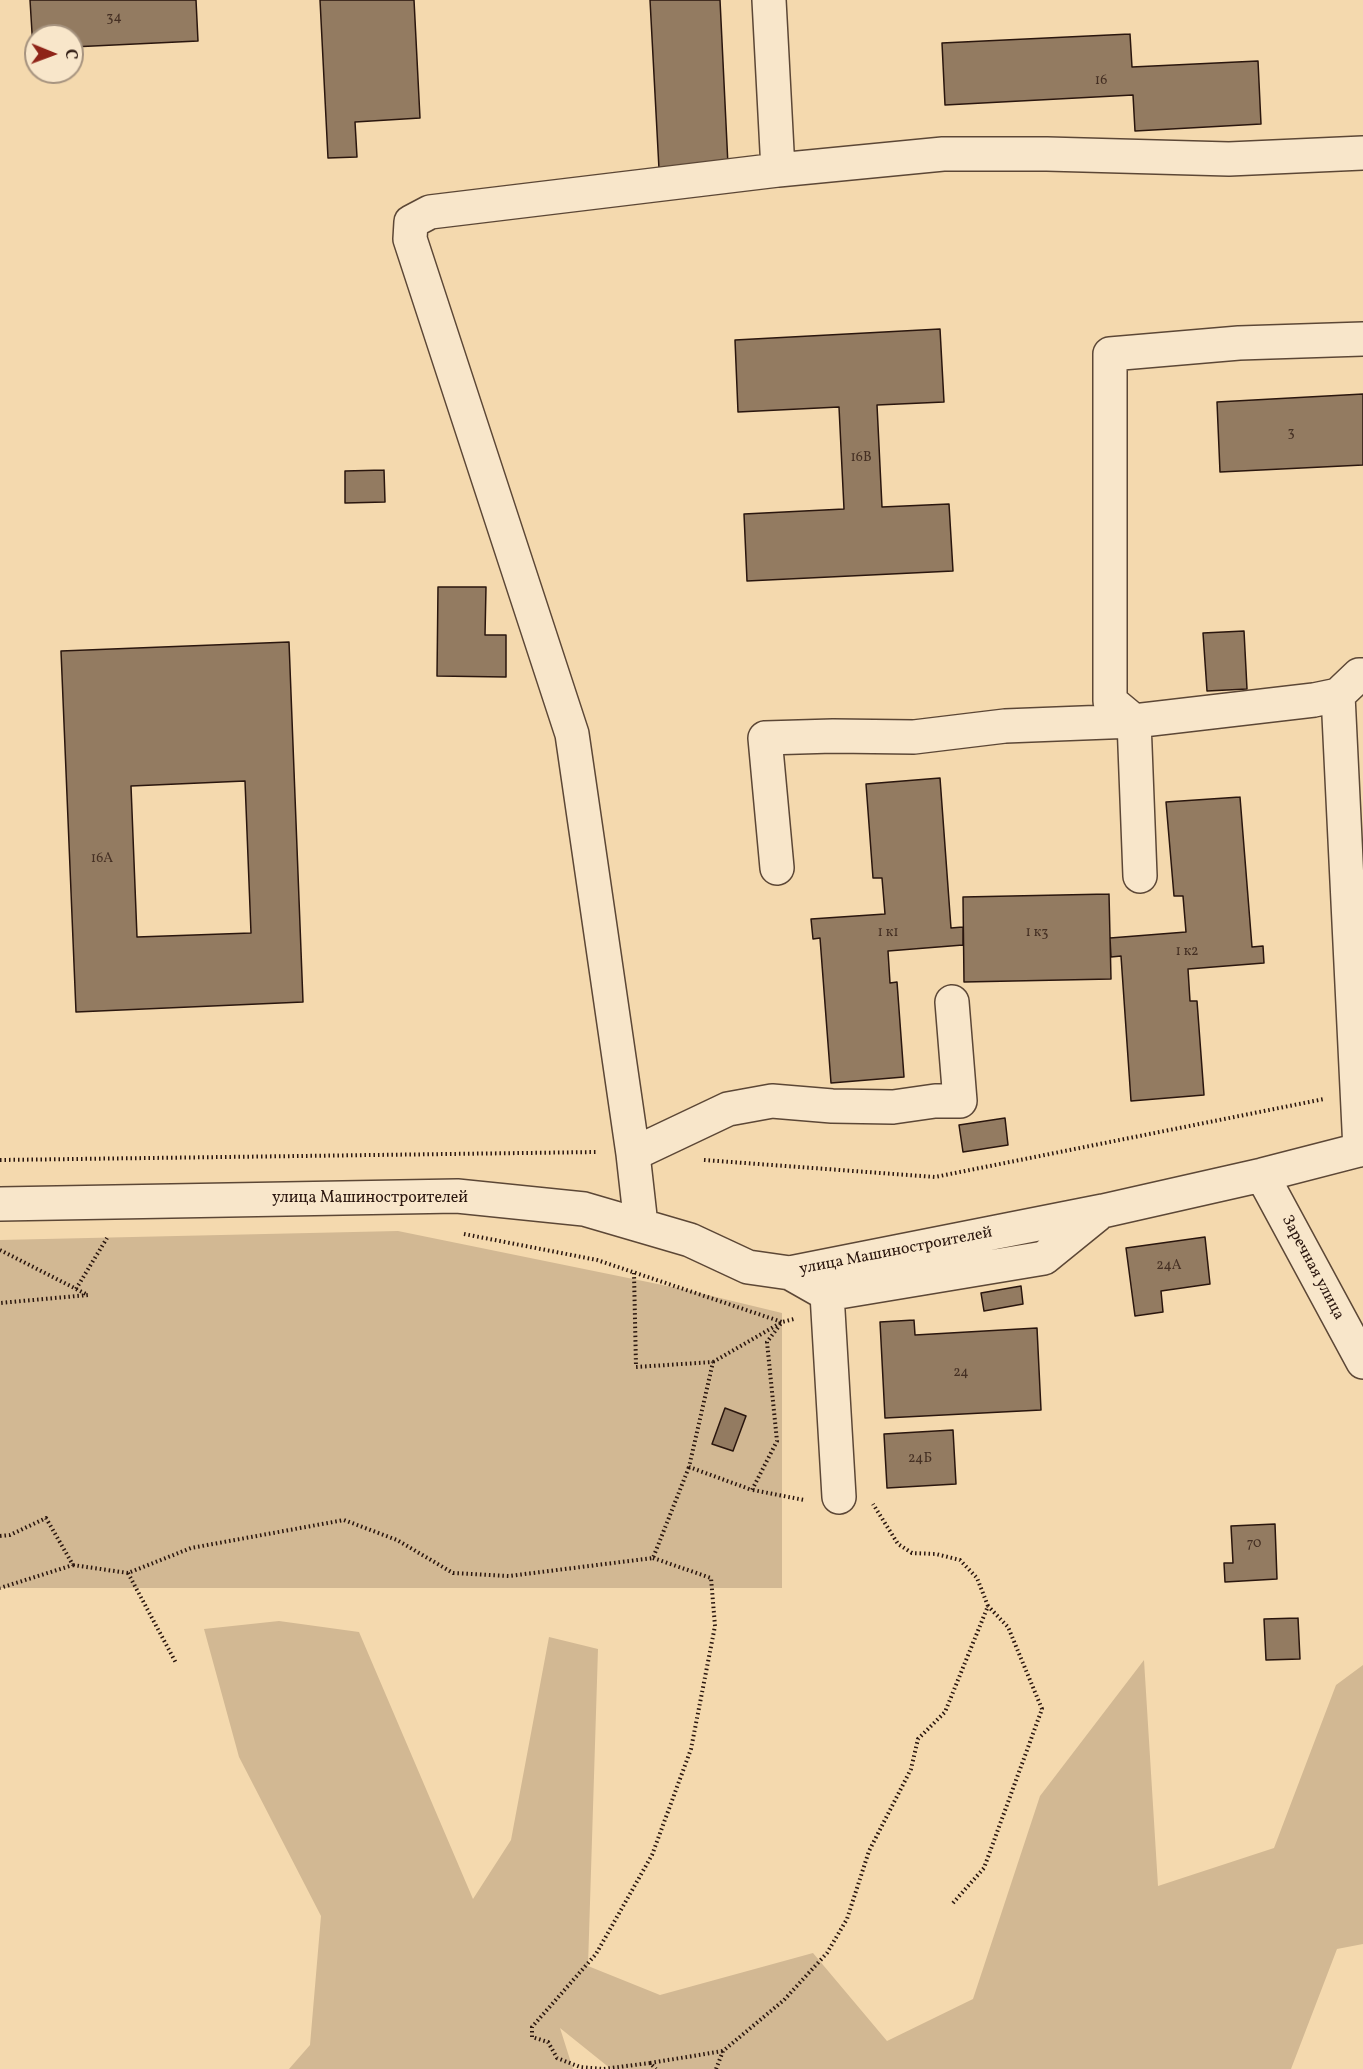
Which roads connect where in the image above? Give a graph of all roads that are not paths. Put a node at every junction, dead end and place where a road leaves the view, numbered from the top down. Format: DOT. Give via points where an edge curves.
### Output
graph roads {
  1 [pos="769,0"];
  2 [pos="1363,153"];
  3 [pos="778,170"];
  4 [pos="1363,339"];
  5 [pos="1363,675"];
  6 [pos="1338,695"];
  7 [pos="1134,721"];
  8 [pos="777,868"];
  9 [pos="1140,876"];
  10 [pos="952,1002"];
  11 [pos="1362,1149"];
  12 [pos="633,1154"];
  13 [pos="1262,1175"];
  14 [pos="0,1204"];
  15 [pos="1103,1210"];
  16 [pos="641,1225"];
  17 [pos="790,1273"];
  18 [pos="827,1294"];
  19 [pos="1363,1362"];
  20 [pos="839,1497"];
  1 -- 3 [label="street"];
  2 -- 3 [label="street" via="1229,159 943,154"];
  3 -- 12 [label="street" via="430,212 411,222 410,239 572,734"];
  4 -- 7 [label="street" via="1239,343 1110,354 1110,701"];
  5 -- 6 [label="street"];
  6 -- 7 [label="street"];
  6 -- 11 [label="street"];
  7 -- 8 [label="street" via="1005,726 914,737 765,738"];
  7 -- 9 [label="street"];
  10 -- 12 [label="street" via="960,1101 893,1107 772,1101 728,1109"];
  11 -- 13 [label="street, улица Машиностроителей"];
  12 -- 16 [label="street"];
  13 -- 15 [label="street, улица Машиностроителей"];
  13 -- 19 [label="street, Заречная улица"];
  14 -- 16 [label="street, улица Машиностроителей" via="458,1196 584,1209"];
  15 -- 17 [label="street, улица Машиностроителей"];
  15 -- 18 [label="street" via="1044,1258"];
  16 -- 17 [label="street, улица Машиностроителей" via="690,1240 748,1267"];
  17 -- 18 [label="street"];
  18 -- 20 [label="street"];
}
